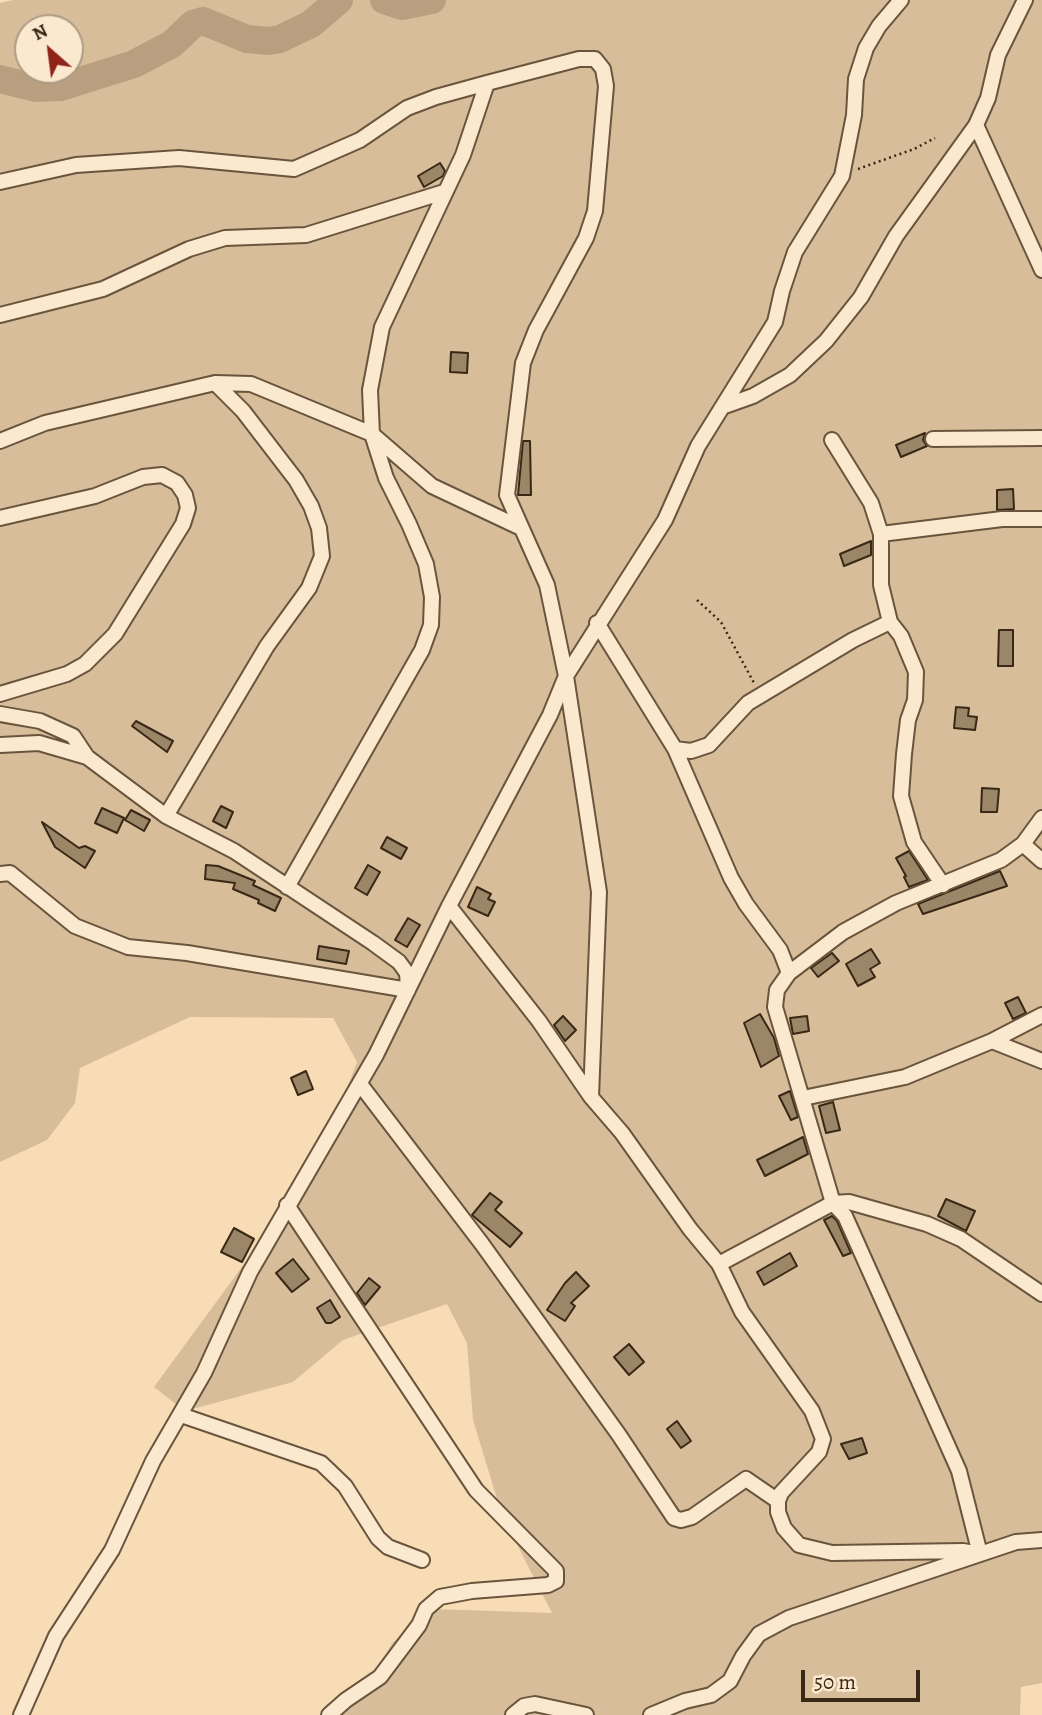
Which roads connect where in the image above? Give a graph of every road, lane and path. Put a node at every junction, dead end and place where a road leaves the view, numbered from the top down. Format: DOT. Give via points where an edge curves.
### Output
graph roads {
  1 [pos="901,0"];
  2 [pos="1025,0"];
  3 [pos="486,83"];
  4 [pos="976,125"];
  5 [pos="935,138"];
  6 [pos="842,176"];
  7 [pos="0,182"];
  8 [pos="444,192"];
  9 [pos="1042,270"];
  10 [pos="0,315"];
  11 [pos="215,383"];
  12 [pos="722,407"];
  13 [pos="372,433"];
  14 [pos="1042,438"];
  15 [pos="933,439"];
  16 [pos="832,440"];
  17 [pos="0,441"];
  18 [pos="0,518"];
  19 [pos="1042,519"];
  20 [pos="519,527"];
  21 [pos="881,534"];
  22 [pos="697,600"];
  23 [pos="890,622"];
  24 [pos="597,623"];
  25 [pos="566,676"];
  26 [pos="0,694"];
  27 [pos="761,695"];
  28 [pos="0,714"];
  29 [pos="0,745"];
  30 [pos="675,749"];
  31 [pos="87,757"];
  32 [pos="166,816"];
  33 [pos="1042,818"];
  34 [pos="1023,844"];
  35 [pos="1042,861"];
  36 [pos="0,874"];
  37 [pos="943,885"];
  38 [pos="287,887"];
  39 [pos="449,906"];
  40 [pos="789,973"];
  41 [pos="408,990"];
  42 [pos="1042,1015"];
  43 [pos="992,1041"];
  44 [pos="1042,1061"];
  45 [pos="360,1084"];
  46 [pos="592,1097"];
  47 [pos="803,1098"];
  48 [pos="834,1203"];
  49 [pos="287,1205"];
  50 [pos="719,1264"];
  51 [pos="1042,1294"];
  52 [pos="181,1415"];
  53 [pos="778,1501"];
  54 [pos="1042,1540"];
  55 [pos="980,1554"];
  56 [pos="422,1560"];
  57 [pos="21,1715"];
  58 [pos="328,1715"];
  59 [pos="513,1715"];
  60 [pos="586,1715"];
  61 [pos="651,1715"];
  1 -- 6 [label="street" via="866,48 856,79"];
  2 -- 4 [label="street" via="998,55"];
  3 -- 7 [label="street" via="407,108 360,140 294,169 179,158 76,165"];
  3 -- 8 [label="street" via="463,155"];
  3 -- 20 [label="street" via="595,59 603,69 606,86 595,211 523,363 507,495"];
  4 -- 9 [label="street"];
  4 -- 12 [label="street" via="896,236 861,297 826,341 774,386"];
  5 -- 6 [label="path"];
  6 -- 12 [label="street" via="795,252 775,322"];
  8 -- 10 [label="street" via="306,235 225,238 189,249 103,289"];
  8 -- 13 [label="street" via="382,327 370,390"];
  11 -- 13 [label="street" via="251,384"];
  11 -- 17 [label="street" via="45,423"];
  11 -- 32 [label="street" via="243,411 296,480 319,528 322,556 309,588 267,646"];
  12 -- 24 [label="street" via="698,446 665,520"];
  13 -- 20 [label="street" via="432,486"];
  13 -- 38 [label="street" via="386,478 426,564 431,625 422,650"];
  14 -- 15 [label="street"];
  16 -- 21 [label="street" via="871,503"];
  18 -- 26 [label="street" via="162,475 177,483 188,508 183,524 115,634 85,664"];
  19 -- 21 [label="street" via="1002,519"];
  20 -- 25 [label="street" via="547,585"];
  21 -- 23 [label="street" via="881,585"];
  22 -- 27 [label="path" via="721,622"];
  23 -- 27 [label="street"];
  23 -- 37 [label="street" via="916,672 901,796 914,842"];
  24 -- 25 [label="street"];
  24 -- 30 [label="street"];
  25 -- 39 [label="street"];
  25 -- 46 [label="street" via="599,892"];
  27 -- 30 [label="street" via="738,712 709,745 691,751"];
  28 -- 31 [label="street" via="40,721 73,736"];
  29 -- 31 [label="street" via="39,743"];
  30 -- 40 [label="street" via="731,878"];
  31 -- 32 [label="street"];
  32 -- 38 [label="street" via="234,851"];
  33 -- 34 [label="street"];
  34 -- 35 [label="street"];
  34 -- 37 [label="street" via="1001,860"];
  36 -- 41 [label="street" via="9,873 75,926 128,947"];
  37 -- 40 [label="street" via="896,903 843,932"];
  38 -- 41 [label="street" via="399,962 407,973"];
  39 -- 41 [label="street"];
  39 -- 46 [label="street" via="540,1021"];
  40 -- 47 [label="street" via="777,990 775,1007"];
  41 -- 45 [label="street"];
  42 -- 43 [label="street"];
  43 -- 44 [label="street"];
  43 -- 47 [label="street" via="890,1081"];
  45 -- 49 [label="street"];
  45 -- 53 [label="street" via="490,1255 674,1518 692,1517 746,1479"];
  46 -- 50 [label="street"];
  47 -- 48 [label="street"];
  48 -- 50 [label="street"];
  48 -- 51 [label="street" via="849,1202 927,1224 961,1240"];
  48 -- 55 [label="street" via="845,1216 959,1471"];
  49 -- 52 [label="street"];
  49 -- 58 [label="street" via="476,1490 556,1571 556,1581 548,1585 440,1597 426,1609 380,1677"];
  50 -- 53 [label="street" via="742,1312 812,1411 822,1439 818,1452"];
  52 -- 56 [label="street" via="321,1463 345,1486 378,1538 388,1547"];
  52 -- 57 [label="street" via="153,1461 112,1550 56,1636"];
  53 -- 55 [label="street" via="784,1528 799,1545 832,1553"];
  54 -- 55 [label="street" via="1016,1542"];
  55 -- 61 [label="street" via="789,1618 759,1634 730,1681 711,1695"];
  59 -- 60 [label="street" via="534,1704"];
}
